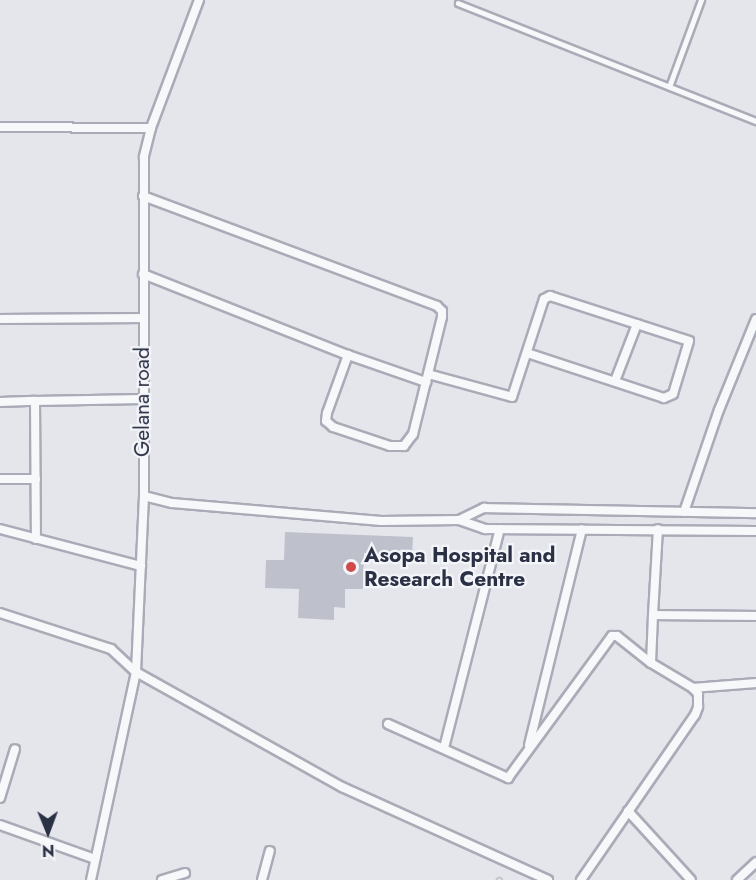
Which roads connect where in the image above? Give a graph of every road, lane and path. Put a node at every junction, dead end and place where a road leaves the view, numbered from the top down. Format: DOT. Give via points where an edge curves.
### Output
graph roads {
  1 [pos="200,0"];
  2 [pos="700,0"];
  3 [pos="458,3"];
  4 [pos="669,87"];
  5 [pos="756,121"];
  6 [pos="0,127"];
  7 [pos="151,128"];
  8 [pos="143,196"];
  9 [pos="142,274"];
  10 [pos="142,318"];
  11 [pos="0,319"];
  12 [pos="756,319"];
  13 [pos="637,324"];
  14 [pos="527,353"];
  15 [pos="348,355"];
  16 [pos="427,378"];
  17 [pos="615,381"];
  18 [pos="143,399"];
  19 [pos="35,401"];
  20 [pos="0,402"];
  21 [pos="0,479"];
  22 [pos="36,479"];
  23 [pos="144,496"];
  24 [pos="684,512"];
  25 [pos="756,513"];
  26 [pos="459,520"];
  27 [pos="0,529"];
  28 [pos="500,529"];
  29 [pos="582,529"];
  30 [pos="658,529"];
  31 [pos="756,531"];
  32 [pos="36,539"];
  33 [pos="141,566"];
  34 [pos="0,613"];
  35 [pos="653,615"];
  36 [pos="756,616"];
  37 [pos="651,663"];
  38 [pos="136,672"];
  39 [pos="756,682"];
  40 [pos="693,688"];
  41 [pos="388,724"];
  42 [pos="444,748"];
  43 [pos="528,748"];
  44 [pos="15,749"];
  45 [pos="0,798"];
  46 [pos="628,811"];
  47 [pos="0,825"];
  48 [pos="270,851"];
  49 [pos="95,859"];
  50 [pos="756,862"];
  51 [pos="185,873"];
  52 [pos="91,880"];
  53 [pos="162,880"];
  54 [pos="262,880"];
  55 [pos="496,880"];
  56 [pos="504,880"];
  57 [pos="548,880"];
  58 [pos="581,880"];
  59 [pos="691,880"];
  60 [pos="737,880"];
  1 -- 7 [label="street, Gelana road"];
  2 -- 4 [label="lane"];
  3 -- 4 [label="lane"];
  4 -- 5 [label="lane"];
  6 -- 7 [label="street"];
  7 -- 8 [label="street, Gelana road" via="144,157"];
  8 -- 9 [label="street, Gelana road"];
  8 -- 16 [label="street" via="437,306 442,317"];
  9 -- 10 [label="street, Gelana road"];
  9 -- 15 [label="street"];
  10 -- 11 [label="street"];
  10 -- 18 [label="street, Gelana road"];
  12 -- 24 [label="street"];
  13 -- 14 [label="street" via="550,296 544,299"];
  13 -- 17 [label="street"];
  13 -- 17 [label="street" via="689,342 673,394 664,398"];
  14 -- 16 [label="street" via="512,397"];
  14 -- 17 [label="street"];
  15 -- 16 [label="street"];
  15 -- 16 [label="street" via="326,421 333,427 390,446 404,446 413,434"];
  18 -- 19 [label="street"];
  18 -- 23 [label="street, Gelana road"];
  19 -- 20 [label="street"];
  19 -- 22 [label="street"];
  21 -- 22 [label="street"];
  22 -- 32 [label="street"];
  23 -- 26 [label="street" via="172,503 381,520"];
  23 -- 33 [label="street, Gelana road"];
  24 -- 25 [label="street"];
  24 -- 26 [label="street" via="484,508"];
  26 -- 28 [label="street" via="472,526"];
  27 -- 32 [label="street"];
  28 -- 29 [label="street"];
  28 -- 42 [label="street"];
  29 -- 30 [label="street"];
  29 -- 43 [label="street"];
  30 -- 31 [label="street"];
  30 -- 35 [label="street"];
  32 -- 33 [label="street"];
  33 -- 38 [label="street, Gelana road"];
  34 -- 38 [label="street" via="101,644 120,655"];
  35 -- 36 [label="street"];
  35 -- 37 [label="street"];
  37 -- 40 [label="street"];
  37 -- 43 [label="street" via="612,636"];
  38 -- 49 [label="street, Gelana road"];
  38 -- 57 [label="street" via="342,787"];
  39 -- 40 [label="street"];
  40 -- 46 [label="street" via="698,694 695,715"];
  41 -- 42 [label="street"];
  42 -- 43 [label="street" via="508,778"];
  44 -- 45 [label="street"];
  46 -- 58 [label="street"];
  46 -- 59 [label="street"];
  47 -- 49 [label="street"];
  48 -- 54 [label="street"];
  49 -- 52 [label="street, Gelana road"];
  50 -- 60 [label="street"];
  51 -- 53 [label="street"];
  55 -- 56 [label="path"];
}
